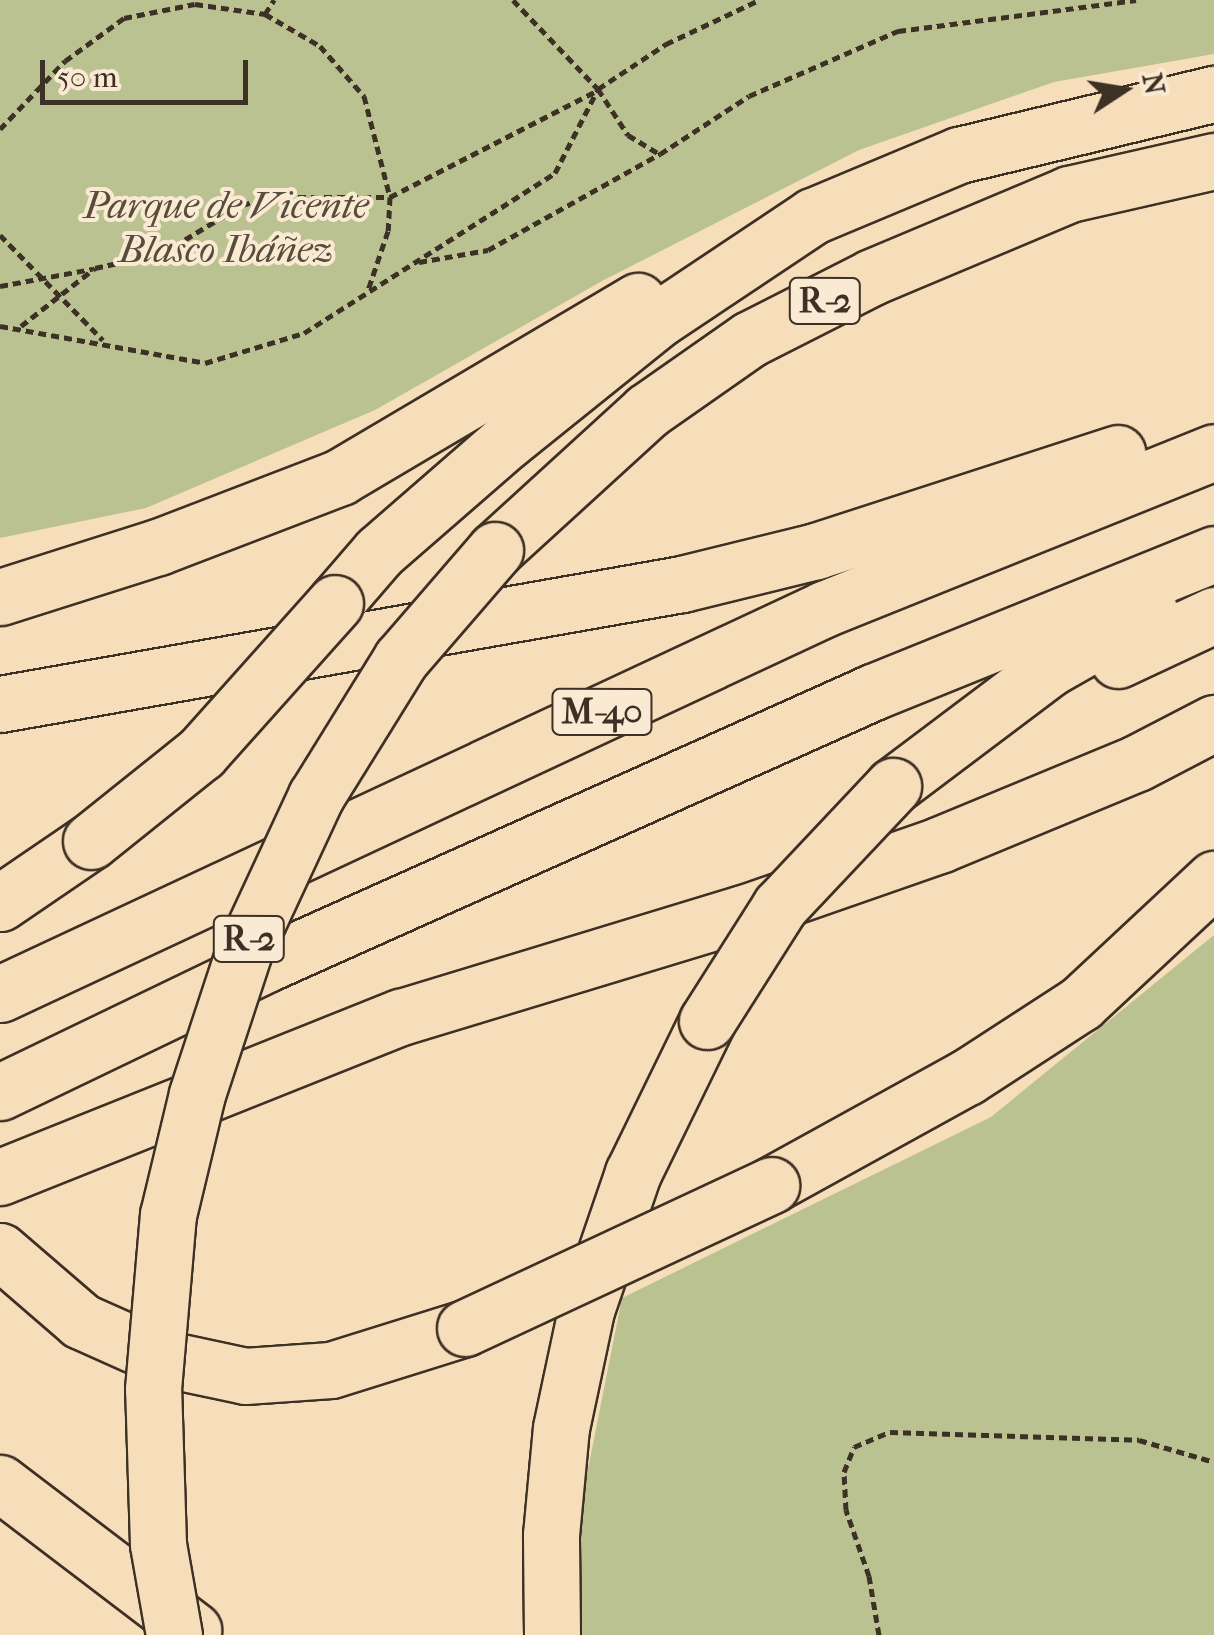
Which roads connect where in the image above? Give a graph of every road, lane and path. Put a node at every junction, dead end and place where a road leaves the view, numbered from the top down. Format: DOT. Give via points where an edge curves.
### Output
graph roads {
  1 [pos="274,0"];
  2 [pos="513,0"];
  3 [pos="760,0"];
  4 [pos="1136,0"];
  5 [pos="265,14"];
  6 [pos="598,89"];
  7 [pos="1214,94"];
  8 [pos="0,129"];
  9 [pos="660,154"];
  10 [pos="1214,160"];
  11 [pos="390,197"];
  12 [pos="813,216"];
  13 [pos="0,235"];
  14 [pos="413,263"];
  15 [pos="94,268"];
  16 [pos="37,278"];
  17 [pos="0,286"];
  18 [pos="367,292"];
  19 [pos="58,301"];
  20 [pos="0,326"];
  21 [pos="20,326"];
  22 [pos="105,342"];
  23 [pos="1214,417"];
  24 [pos="1214,452"];
  25 [pos="158,547"];
  26 [pos="1214,554"];
  27 [pos="0,578"];
  28 [pos="1214,578"];
  29 [pos="0,597"];
  30 [pos="1214,615"];
  31 [pos="0,704"];
  32 [pos="1214,723"];
  33 [pos="897,797"];
  34 [pos="1214,880"];
  35 [pos="0,903"];
  36 [pos="0,994"];
  37 [pos="0,1092"];
  38 [pos="0,1177"];
  39 [pos="0,1251"];
  40 [pos="1214,1462"];
  41 [pos="0,1483"];
  42 [pos="174,1635"];
  43 [pos="199,1635"];
  44 [pos="552,1635"];
  45 [pos="879,1635"];
  1 -- 5 [label="path"];
  2 -- 6 [label="path"];
  3 -- 6 [label="path" via="666,44"];
  4 -- 9 [label="path" via="898,31 749,96"];
  5 -- 8 [label="path" via="195,4 124,18 64,60"];
  5 -- 11 [label="path" via="320,46 364,96"];
  6 -- 9 [label="path" via="628,135"];
  6 -- 11 [label="path"];
  6 -- 14 [label="path" via="555,173"];
  7 -- 12 [label="highway" via="960,155"];
  9 -- 14 [label="path" via="488,250"];
  10 -- 42 [label="highway, R-2, bridge" via="1069,194 872,276 750,339 647,412 494,550 401,659 316,796 244,951 196,1094 168,1214 152,1388 158,1544"];
  11 -- 15 [label="path" via="272,197 242,206 163,253"];
  11 -- 18 [label="path" via="388,230"];
  12 -- 25 [label="highway" via="682,276 340,477"];
  12 -- 35 [label="highway, bridge" via="660,318 538,416 379,552 202,753"];
  13 -- 16 [label="path"];
  14 -- 18 [label="path"];
  15 -- 16 [label="path"];
  15 -- 19 [label="path"];
  16 -- 17 [label="path"];
  16 -- 19 [label="path"];
  18 -- 22 [label="path" via="304,333 205,363"];
  19 -- 21 [label="path"];
  19 -- 22 [label="path"];
  20 -- 21 [label="path"];
  21 -- 22 [label="path"];
  23 -- 31 [label="highway" via="951,510 682,584"];
  24 -- 36 [label="highway, M-40" via="824,609"];
  25 -- 27 [label="highway"];
  25 -- 29 [label="highway"];
  26 -- 37 [label="highway, M-40" via="873,692 266,964"];
  28 -- 33 [label="highway" via="1048,670"];
  30 -- 33 [label="highway" via="1104,666"];
  32 -- 38 [label="highway" via="1057,799 938,845 401,1017"];
  33 -- 44 [label="highway, bridge" via="780,906 707,1021 633,1173 586,1310 562,1428 551,1536"];
  34 -- 39 [label="highway, bridge" via="1081,1003 967,1078 771,1185 465,1328 331,1370 245,1376 166,1360 81,1320"];
  40 -- 45 [label="path" via="1139,1440 890,1432 854,1447 844,1472 846,1510 869,1576"];
  41 -- 43 [label="highway"];
}
